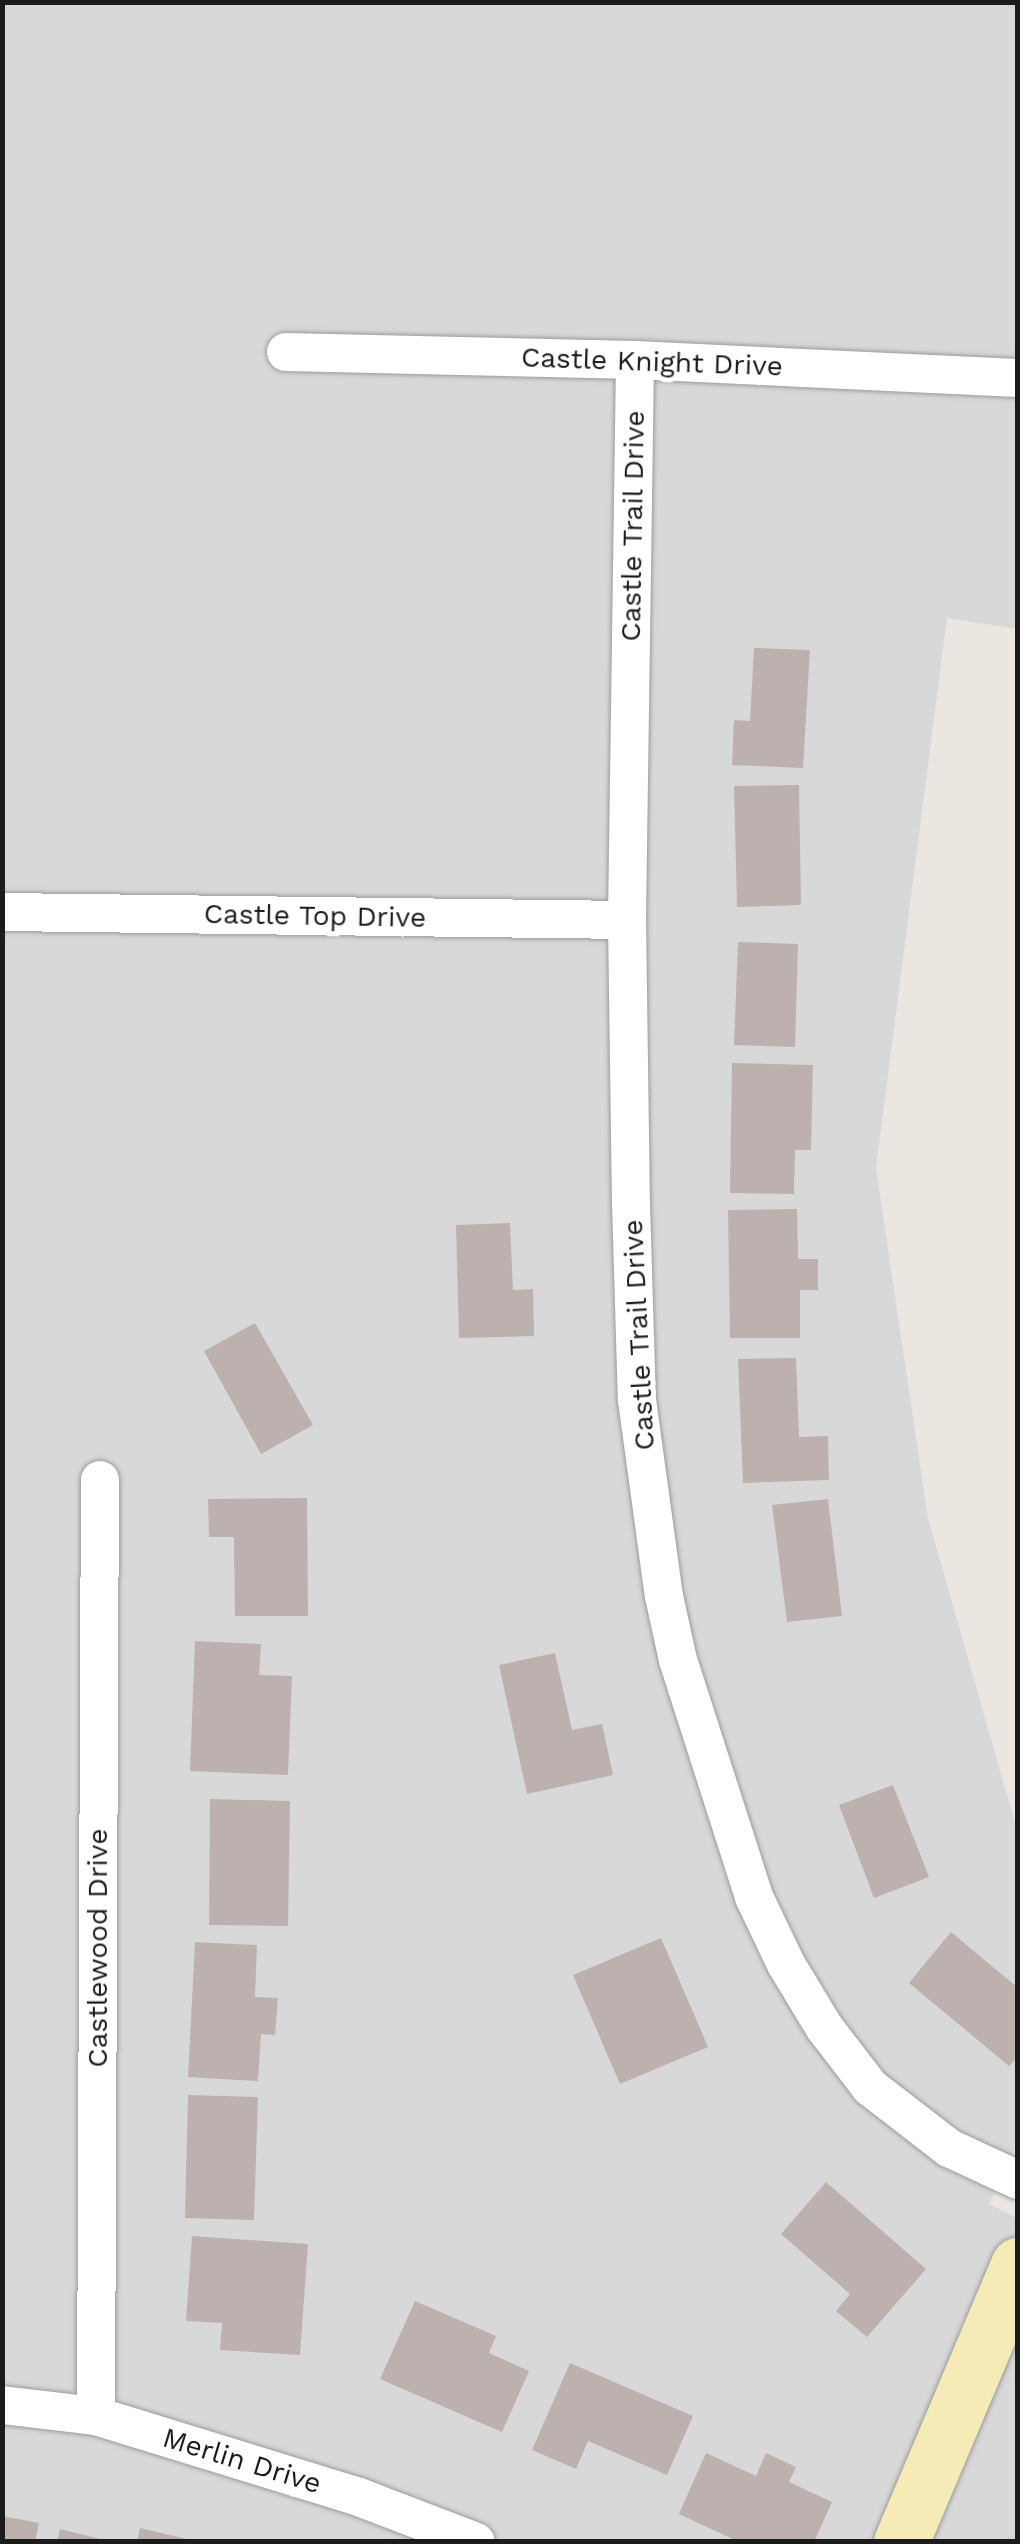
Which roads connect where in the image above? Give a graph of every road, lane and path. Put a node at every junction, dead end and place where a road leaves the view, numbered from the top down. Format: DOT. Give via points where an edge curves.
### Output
graph roads {
  1 [pos="286,352"];
  2 [pos="635,360"];
  3 [pos="1018,378"];
  4 [pos="2,912"];
  5 [pos="627,920"];
  6 [pos="100,1480"];
  7 [pos="1018,2180"];
  8 [pos="1018,2265"];
  9 [pos="2,2405"];
  10 [pos="96,2416"];
  11 [pos="476,2542"];
  12 [pos="900,2542"];
  1 -- 2 [label="street, Castle Knight Drive"];
  2 -- 3 [label="street, Castle Knight Drive"];
  2 -- 5 [label="street, Castle Trail Drive"];
  4 -- 5 [label="street, Castle Top Drive"];
  5 -- 7 [label="street, Castle Trail Drive" via="637,1400 678,1660 754,1897 824,2027 870,2087 919,2128"];
  6 -- 10 [label="street, Castlewood Drive"];
  8 -- 12 [label="street"];
  9 -- 10 [label="street, Merlin Drive"];
  10 -- 11 [label="street, Merlin Drive" via="359,2497"];
}
